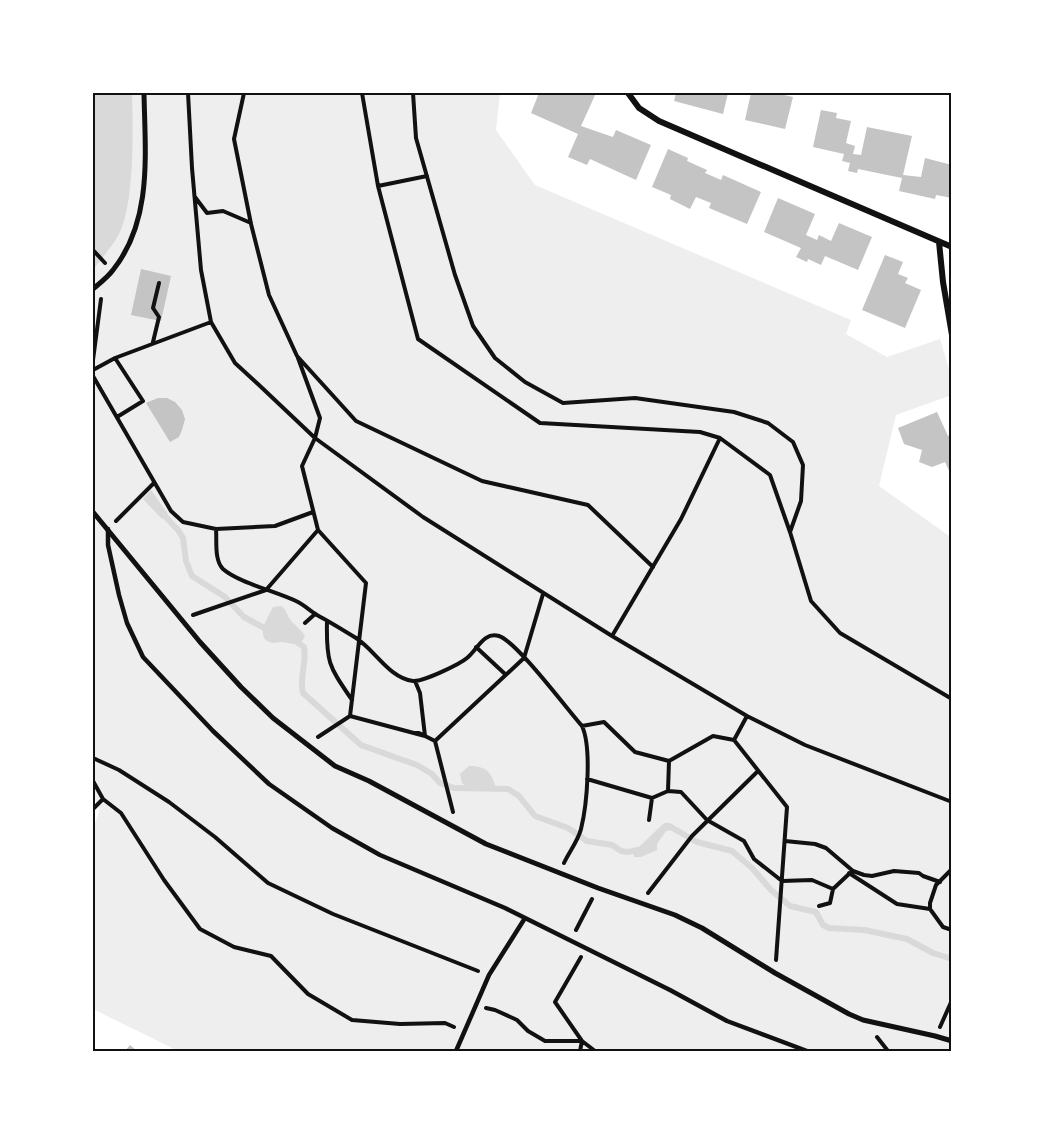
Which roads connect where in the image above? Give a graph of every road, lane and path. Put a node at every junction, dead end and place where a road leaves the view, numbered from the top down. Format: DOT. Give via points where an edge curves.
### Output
graph roads {
  1 [pos="144,93"];
  2 [pos="188,93"];
  3 [pos="244,93"];
  4 [pos="362,93"];
  5 [pos="413,93"];
  6 [pos="628,93"];
  7 [pos="427,176"];
  8 [pos="378,186"];
  9 [pos="194,196"];
  10 [pos="251,224"];
  11 [pos="939,242"];
  12 [pos="952,247"];
  13 [pos="93,250"];
  14 [pos="104,262"];
  15 [pos="105,278"];
  16 [pos="159,284"];
  17 [pos="93,289"];
  18 [pos="211,322"];
  19 [pos="952,334"];
  20 [pos="153,343"];
  21 [pos="297,356"];
  22 [pos="115,358"];
  23 [pos="93,360"];
  24 [pos="93,370"];
  25 [pos="93,376"];
  26 [pos="117,417"];
  27 [pos="315,438"];
  28 [pos="720,438"];
  29 [pos="154,483"];
  30 [pos="93,512"];
  31 [pos="313,512"];
  32 [pos="108,529"];
  33 [pos="216,529"];
  34 [pos="318,530"];
  35 [pos="790,532"];
  36 [pos="653,567"];
  37 [pos="266,590"];
  38 [pos="543,594"];
  39 [pos="315,614"];
  40 [pos="180,619"];
  41 [pos="327,620"];
  42 [pos="305,623"];
  43 [pos="612,636"];
  44 [pos="359,639"];
  45 [pos="476,647"];
  46 [pos="524,658"];
  47 [pos="505,674"];
  48 [pos="415,681"];
  49 [pos="352,699"];
  50 [pos="952,699"];
  51 [pos="350,716"];
  52 [pos="747,716"];
  53 [pos="582,726"];
  54 [pos="332,728"];
  55 [pos="425,736"];
  56 [pos="734,740"];
  57 [pos="435,741"];
  58 [pos="93,758"];
  59 [pos="669,761"];
  60 [pos="757,772"];
  61 [pos="587,779"];
  62 [pos="93,781"];
  63 [pos="668,791"];
  64 [pos="448,792"];
  65 [pos="652,798"];
  66 [pos="103,799"];
  67 [pos="952,802"];
  68 [pos="93,809"];
  69 [pos="649,820"];
  70 [pos="707,820"];
  71 [pos="785,841"];
  72 [pos="952,869"];
  73 [pos="559,872"];
  74 [pos="851,872"];
  75 [pos="782,881"];
  76 [pos="940,882"];
  77 [pos="833,889"];
  78 [pos="592,900"];
  79 [pos="641,903"];
  80 [pos="819,906"];
  81 [pos="930,909"];
  82 [pos="525,918"];
  83 [pos="582,918"];
  84 [pos="952,930"];
  85 [pos="585,948"];
  86 [pos="776,973"];
  87 [pos="489,975"];
  88 [pos="952,1000"];
  89 [pos="495,1010"];
  90 [pos="465,1030"];
  91 [pos="935,1036"];
  92 [pos="582,1041"];
  93 [pos="952,1041"];
  94 [pos="456,1051"];
  95 [pos="580,1051"];
  96 [pos="595,1051"];
  97 [pos="807,1051"];
  1 -- 15 [label="street" via="143,203 128,248"];
  2 -- 9 [label="path"];
  3 -- 10 [label="path" via="234,139"];
  4 -- 8 [label="path"];
  5 -- 7 [label="path" via="416,138"];
  6 -- 11 [label="street" via="639,108 659,121"];
  7 -- 8 [label="path"];
  7 -- 35 [label="path" via="473,326 495,358 525,382 563,403 635,398 734,412 768,423 792,442 803,465 801,501"];
  8 -- 28 [label="path" via="418,339 540,423 700,432"];
  9 -- 10 [label="path" via="207,213 223,211"];
  9 -- 18 [label="path"];
  10 -- 21 [label="path" via="269,296"];
  11 -- 12 [label="street"];
  11 -- 19 [label="street"];
  13 -- 14 [label="path"];
  15 -- 17 [label="street"];
  15 -- 23 [label="path"];
  16 -- 20 [label="path" via="153,308 159,317"];
  18 -- 20 [label="path"];
  18 -- 27 [label="path" via="235,363"];
  20 -- 22 [label="path"];
  21 -- 27 [label="path" via="320,418"];
  21 -- 36 [label="path" via="356,421 482,482 588,505"];
  22 -- 24 [label="path"];
  22 -- 26 [label="path" via="143,401"];
  25 -- 26 [label="path"];
  26 -- 29 [label="path"];
  27 -- 31 [label="path" via="302,466"];
  27 -- 38 [label="path" via="423,517"];
  28 -- 35 [label="path" via="770,475"];
  28 -- 36 [label="path"];
  29 -- 32 [label="path"];
  29 -- 33 [label="path" via="171,511 183,522"];
  30 -- 32 [label="street"];
  31 -- 33 [label="path" via="275,526"];
  31 -- 34 [label="path"];
  32 -- 40 [label="street"];
  32 -- 82 [label="lane" via="119,595 143,657 269,784 332,828 380,855"];
  33 -- 37 [label="path" via="221,567"];
  34 -- 37 [label="path"];
  34 -- 44 [label="path" via="366,584"];
  35 -- 50 [label="path" via="811,601 840,633"];
  36 -- 43 [label="path"];
  37 -- 39 [label="path" via="299,602"];
  37 -- 40 [label="path"];
  38 -- 43 [label="path"];
  38 -- 46 [label="path"];
  39 -- 41 [label="path"];
  39 -- 42 [label="path"];
  40 -- 73 [label="street" via="273,718 335,766 486,844"];
  41 -- 44 [label="path"];
  41 -- 49 [label="path" via="331,669"];
  43 -- 52 [label="path"];
  44 -- 48 [label="path" via="401,677"];
  44 -- 49 [label="path"];
  45 -- 46 [label="path" via="493,635 513,644"];
  45 -- 47 [label="path"];
  45 -- 48 [label="path" via="467,659"];
  46 -- 47 [label="path"];
  46 -- 53 [label="path"];
  47 -- 57 [label="path"];
  48 -- 55 [label="path"];
  49 -- 51 [label="path"];
  51 -- 54 [label="path"];
  51 -- 55 [label="path"];
  52 -- 56 [label="path"];
  52 -- 67 [label="path" via="805,745"];
  53 -- 59 [label="path" via="604,722 635,752"];
  53 -- 61 [label="path" via="586,735"];
  55 -- 57 [label="path"];
  56 -- 59 [label="path" via="713,736"];
  56 -- 60 [label="path"];
  57 -- 64 [label="path"];
  58 -- 87 [label="path" via="170,801 268,883 333,914"];
  59 -- 63 [label="path"];
  60 -- 70 [label="path"];
  60 -- 71 [label="path" via="786,807"];
  61 -- 65 [label="path"];
  61 -- 73 [label="path" via="580,831"];
  62 -- 66 [label="path"];
  63 -- 65 [label="path"];
  63 -- 70 [label="path" via="681,792"];
  65 -- 69 [label="path"];
  66 -- 68 [label="path"];
  66 -- 90 [label="path" via="121,813 200,929 234,947 271,956 308,993 352,1020 445,1023"];
  70 -- 75 [label="path" via="744,841 754,859"];
  70 -- 79 [label="path"];
  71 -- 74 [label="path" via="826,848"];
  71 -- 75 [label="path"];
  72 -- 76 [label="path"];
  73 -- 79 [label="street"];
  74 -- 76 [label="path" via="872,876 894,871 919,873"];
  74 -- 77 [label="path"];
  74 -- 81 [label="path" via="897,904"];
  75 -- 77 [label="path" via="812,880"];
  75 -- 86 [label="path"];
  76 -- 81 [label="path" via="934,889"];
  77 -- 80 [label="path" via="830,903"];
  78 -- 83 [label="path"];
  79 -- 86 [label="street" via="702,928"];
  81 -- 84 [label="path" via="943,927"];
  82 -- 85 [label="lane"];
  82 -- 87 [label="lane"];
  85 -- 92 [label="path" via="555,1002"];
  85 -- 97 [label="lane" via="727,1021"];
  86 -- 91 [label="street" via="856,1017"];
  87 -- 90 [label="lane"];
  88 -- 91 [label="path"];
  89 -- 92 [label="path" via="517,1020 545,1041"];
  90 -- 94 [label="lane"];
  91 -- 93 [label="street"];
  92 -- 95 [label="path"];
  92 -- 96 [label="path"];
}
